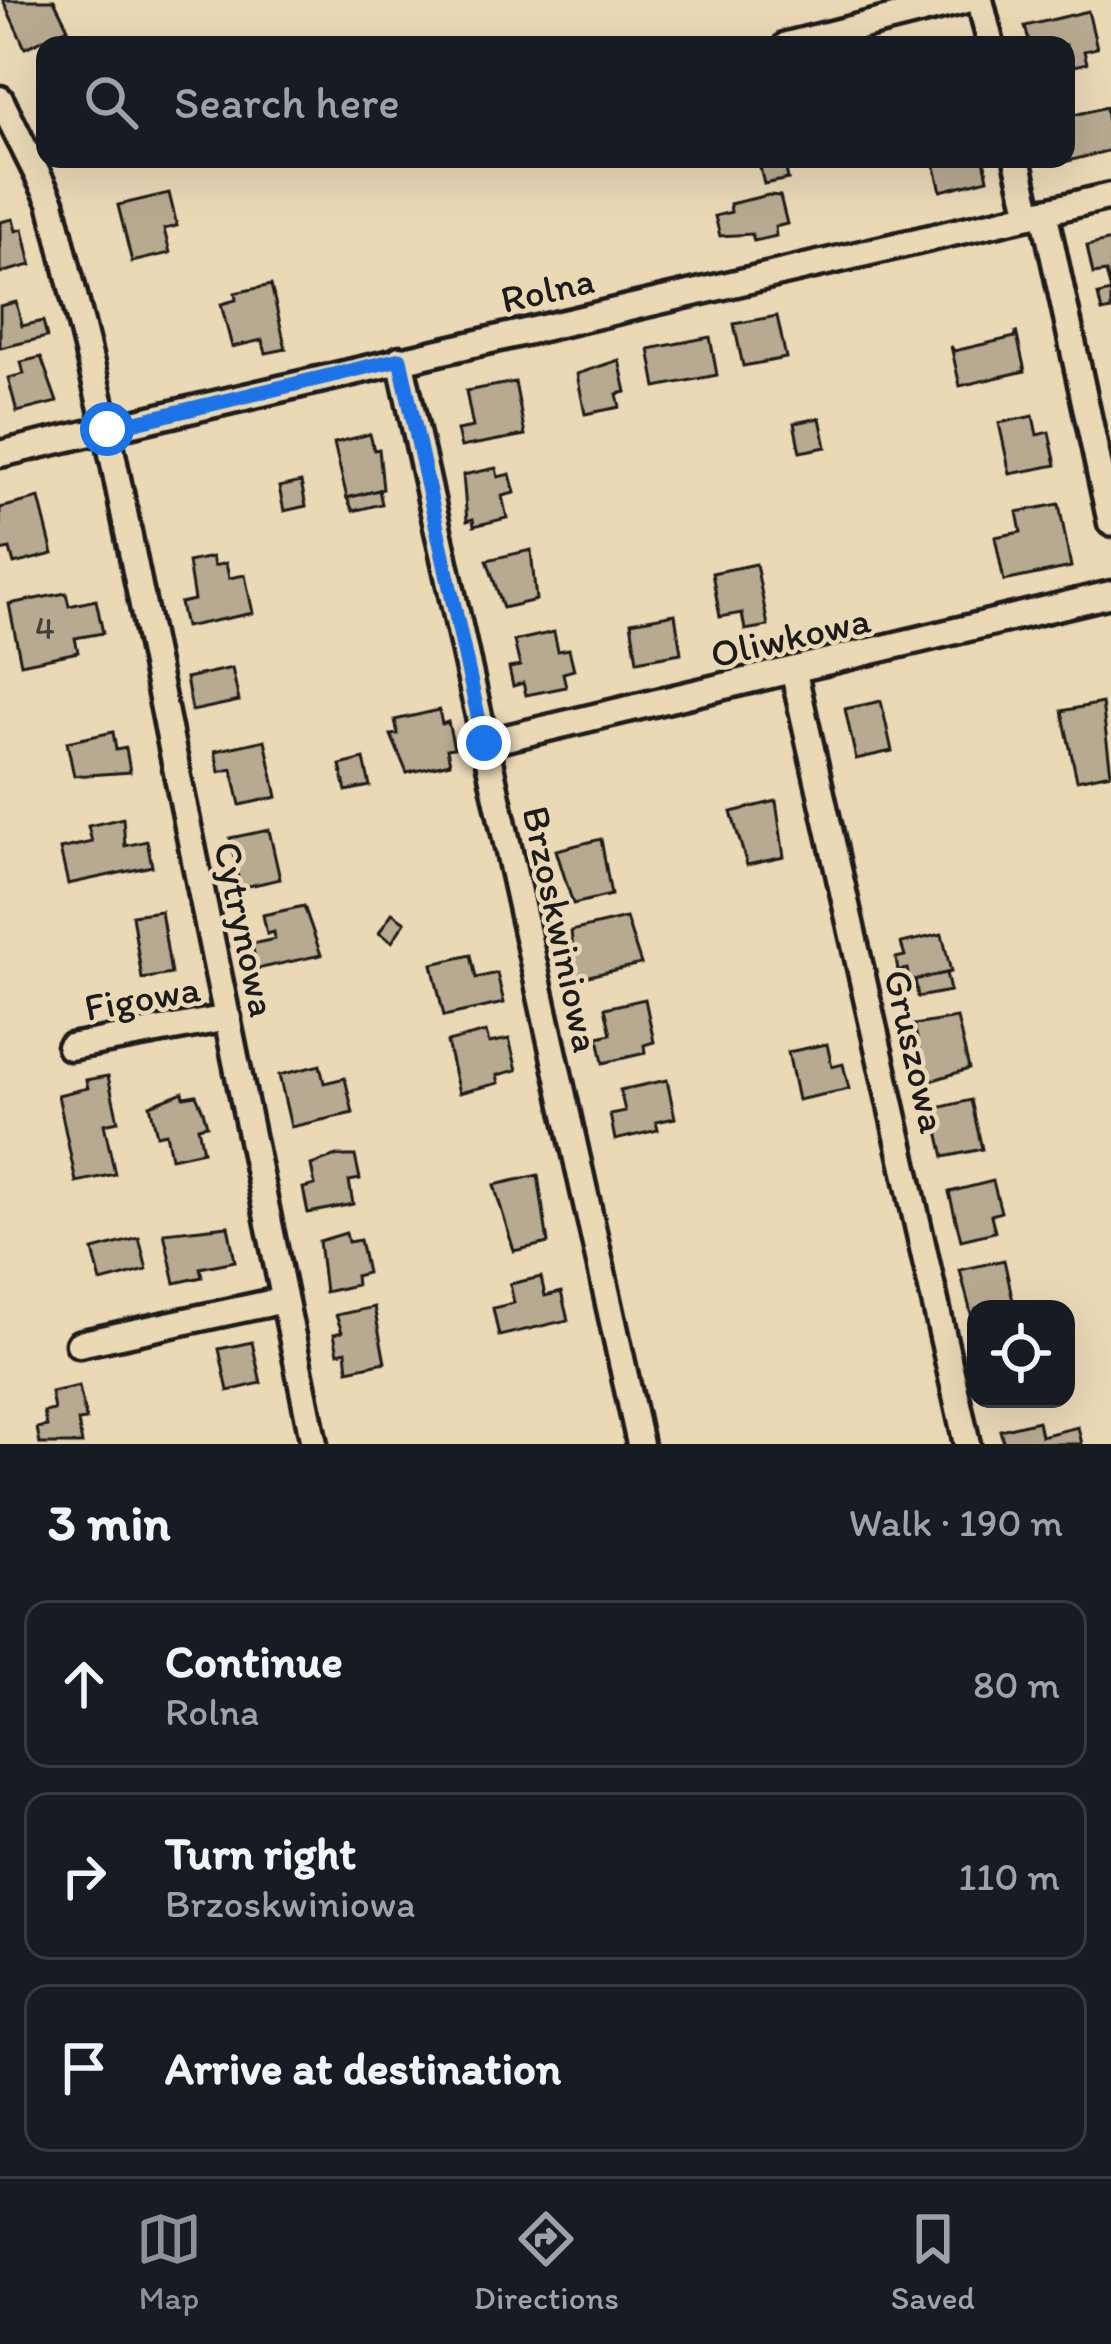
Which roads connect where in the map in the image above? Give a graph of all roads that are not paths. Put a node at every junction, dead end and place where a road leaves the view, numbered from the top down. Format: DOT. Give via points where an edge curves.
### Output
graph roads {
  1 [pos="966,0"];
  2 [pos="980,0"];
  3 [pos="823,36"];
  4 [pos="989,36"];
  5 [pos="0,99"];
  6 [pos="1020,168"];
  7 [pos="1111,196"];
  8 [pos="1037,213"];
  9 [pos="400,359"];
  10 [pos="107,429"];
  11 [pos="0,454"];
  12 [pos="1111,523"];
  13 [pos="1111,594"];
  14 [pos="794,673"];
  15 [pos="484,743"];
  16 [pos="228,1018"];
  17 [pos="70,1047"];
  18 [pos="284,1300"];
  19 [pos="79,1344"];
  20 [pos="314,1444"];
  21 [pos="640,1444"];
  22 [pos="967,1444"];
  1 -- 3 [label="street"];
  2 -- 4 [label="street"];
  5 -- 10 [label="street, Cytrynowa" via="51,202"];
  6 -- 8 [label="street"];
  7 -- 8 [label="street, Rolna"];
  8 -- 9 [label="street, Rolna"];
  8 -- 12 [label="street"];
  9 -- 10 [label="street, Rolna"];
  9 -- 15 [label="street, Brzoskwiniowa"];
  10 -- 11 [label="street, Rolna"];
  10 -- 16 [label="street, Cytrynowa"];
  13 -- 14 [label="street, Oliwkowa"];
  14 -- 15 [label="street, Oliwkowa"];
  14 -- 22 [label="street, Gruszowa"];
  15 -- 21 [label="street, Brzoskwiniowa"];
  16 -- 17 [label="street, Figowa"];
  16 -- 18 [label="street, Cytrynowa"];
  18 -- 19 [label="street"];
  18 -- 20 [label="street, Cytrynowa"];
}
